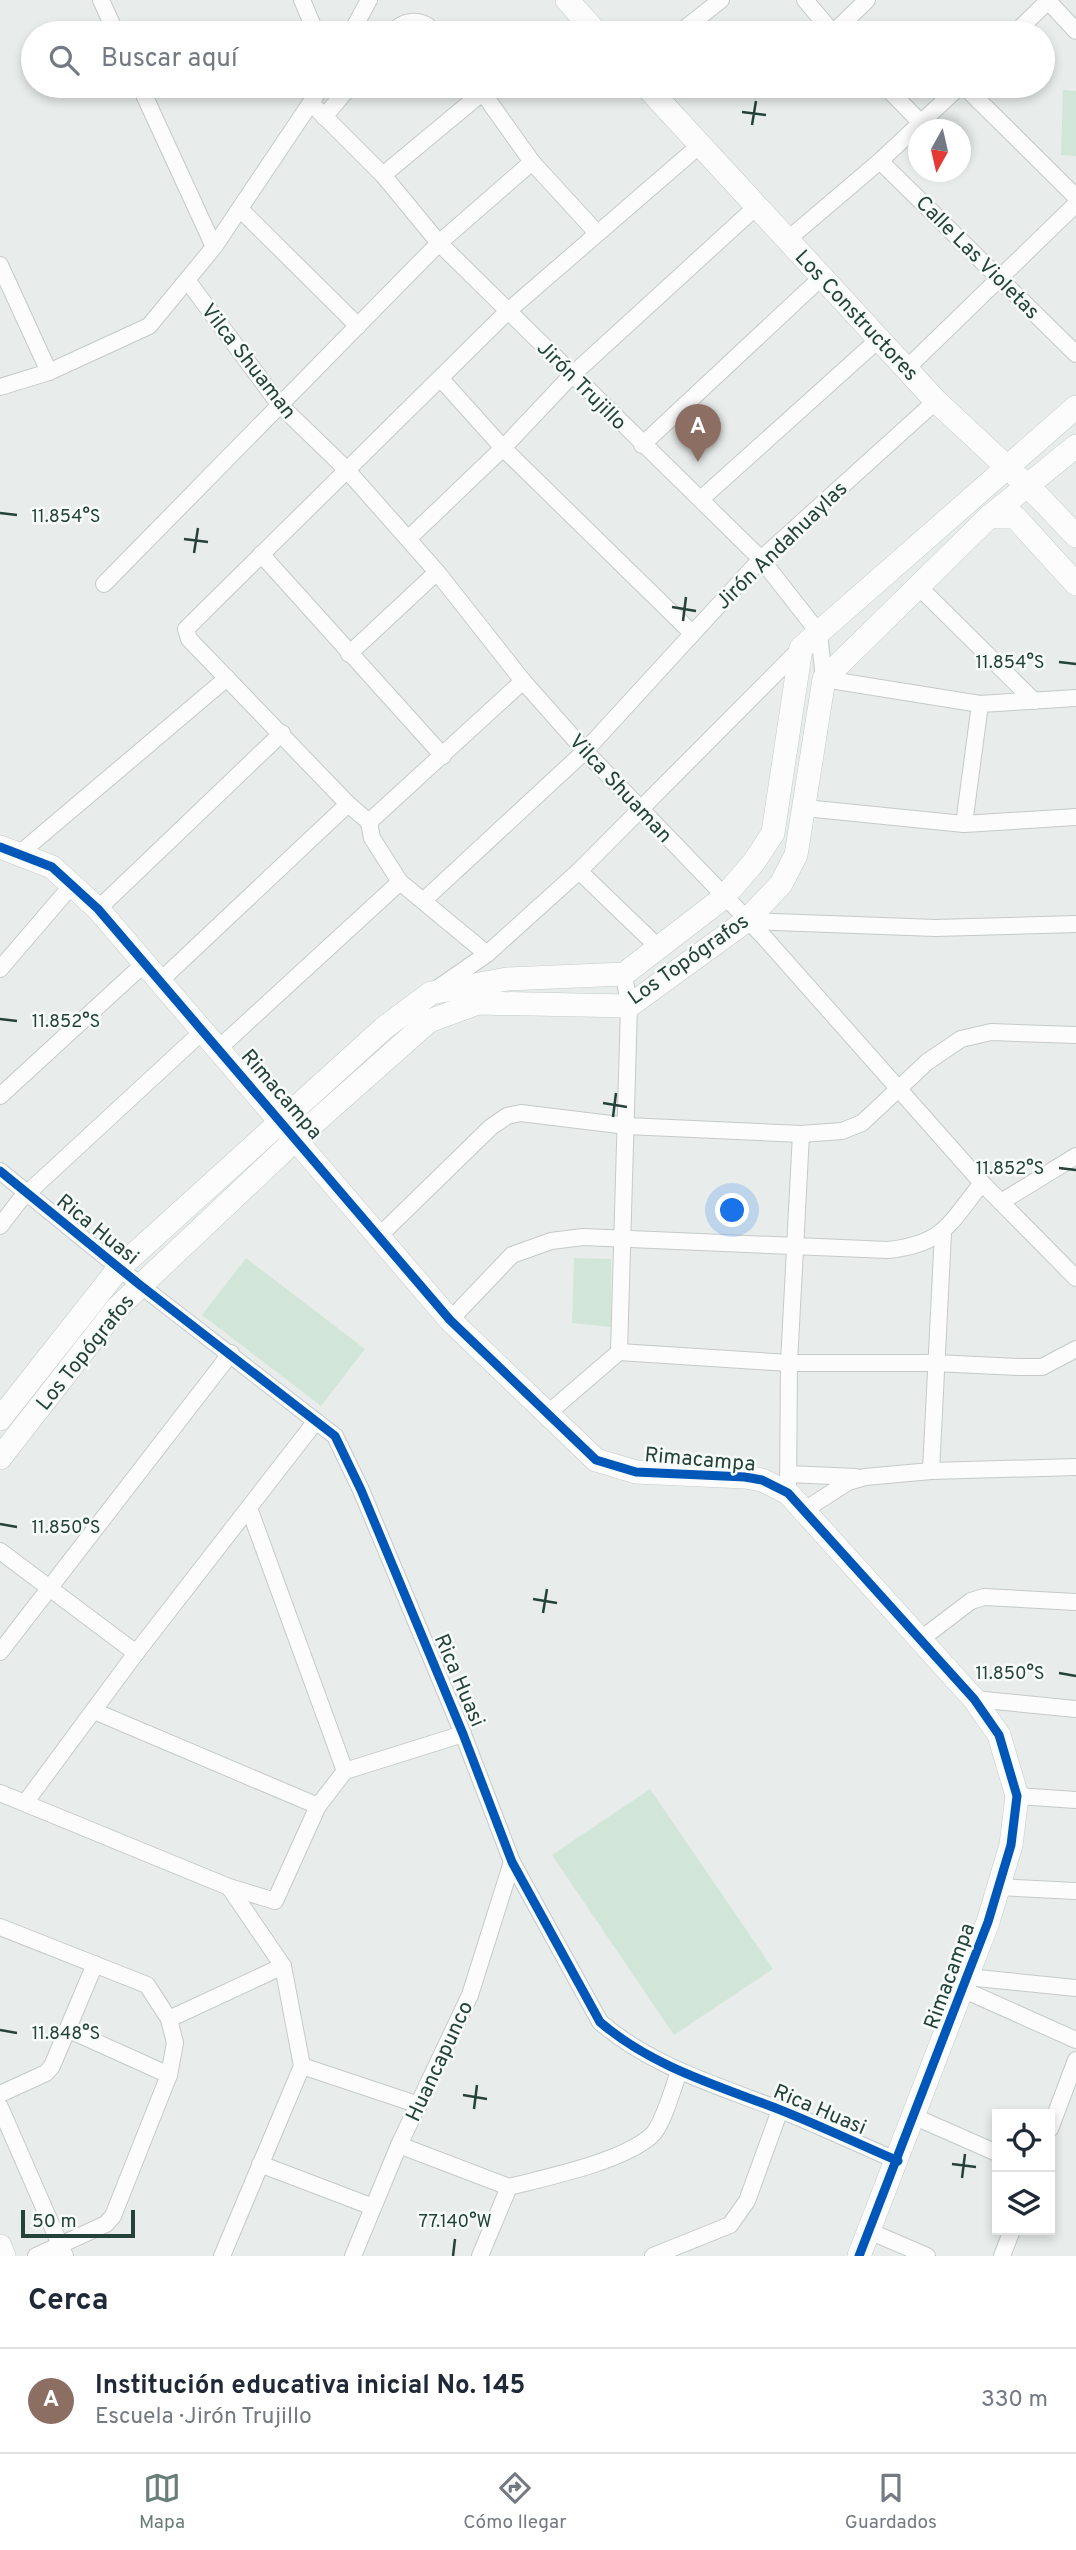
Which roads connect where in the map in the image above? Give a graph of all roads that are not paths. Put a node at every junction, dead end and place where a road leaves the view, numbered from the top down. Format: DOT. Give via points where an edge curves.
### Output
graph roads {
  1 [pos="101,0"];
  2 [pos="302,0"];
  3 [pos="369,0"];
  4 [pos="721,0"];
  5 [pos="805,0"];
  6 [pos="867,0"];
  7 [pos="1049,1"];
  8 [pos="577,3"];
  9 [pos="111,21"];
  10 [pos="311,21"];
  11 [pos="358,21"];
  12 [pos="589,21"];
  13 [pos="694,21"];
  14 [pos="823,21"];
  15 [pos="845,21"];
  16 [pos="1028,21"];
  17 [pos="1076,31"];
  18 [pos="147,98"];
  19 [pos="315,98"];
  20 [pos="339,98"];
  21 [pos="471,98"];
  22 [pos="487,98"];
  23 [pos="657,98"];
  24 [pos="897,98"];
  25 [pos="949,98"];
  26 [pos="974,98"];
  27 [pos="312,104"];
  28 [pos="324,117"];
  29 [pos="917,119"];
  30 [pos="925,119"];
  31 [pos="908,135"];
  32 [pos="700,145"];
  33 [pos="880,161"];
  34 [pos="531,162"];
  35 [pos="383,175"];
  36 [pos="1076,197"];
  37 [pos="1076,204"];
  38 [pos="757,206"];
  39 [pos="240,209"];
  40 [pos="597,233"];
  41 [pos="787,240"];
  42 [pos="439,243"];
  43 [pos="215,247"];
  44 [pos="0,265"];
  45 [pos="822,277"];
  46 [pos="999,278"];
  47 [pos="187,280"];
  48 [pos="508,311"];
  49 [pos="358,326"];
  50 [pos="878,339"];
  51 [pos="1076,354"];
  52 [pos="906,369"];
  53 [pos="50,372"];
  54 [pos="571,376"];
  55 [pos="441,379"];
  56 [pos="0,387"];
  57 [pos="936,401"];
  58 [pos="279,404"];
  59 [pos="1076,407"];
  60 [pos="642,445"];
  61 [pos="1076,446"];
  62 [pos="503,448"];
  63 [pos="1067,460"];
  64 [pos="1008,468"];
  65 [pos="346,469"];
  66 [pos="1027,486"];
  67 [pos="701,499"];
  68 [pos="989,517"];
  69 [pos="1076,536"];
  70 [pos="408,539"];
  71 [pos="261,554"];
  72 [pos="761,559"];
  73 [pos="438,572"];
  74 [pos="104,584"];
  75 [pos="1076,584"];
  76 [pos="918,586"];
  77 [pos="692,633"];
  78 [pos="819,633"];
  79 [pos="801,648"];
  80 [pos="349,654"];
  81 [pos="227,678"];
  82 [pos="824,679"];
  83 [pos="523,681"];
  84 [pos="1076,698"];
  85 [pos="1034,701"];
  86 [pos="980,704"];
  87 [pos="282,733"];
  88 [pos="585,751"];
  89 [pos="443,756"];
  90 [pos="348,804"];
  91 [pos="639,808"];
  92 [pos="805,808"];
  93 [pos="1076,817"];
  94 [pos="369,822"];
  95 [pos="964,824"];
  96 [pos="9,850"];
  97 [pos="579,871"];
  98 [pos="400,882"];
  99 [pos="72,886"];
  100 [pos="723,898"];
  101 [pos="423,901"];
  102 [pos="98,909"];
  103 [pos="746,920"];
  104 [pos="1076,925"];
  105 [pos="657,947"];
  106 [pos="487,954"];
  107 [pos="0,969"];
  108 [pos="153,972"];
  109 [pos="624,974"];
  110 [pos="431,993"];
  111 [pos="629,1006"];
  112 [pos="204,1030"];
  113 [pos="1076,1035"];
  114 [pos="219,1048"];
  115 [pos="899,1089"];
  116 [pos="0,1096"];
  117 [pos="280,1120"];
  118 [pos="627,1126"];
  119 [pos="801,1134"];
  120 [pos="297,1138"];
  121 [pos="1076,1156"];
  122 [pos="0,1171"];
  123 [pos="982,1183"];
  124 [pos="27,1194"];
  125 [pos="1001,1202"];
  126 [pos="0,1226"];
  127 [pos="943,1233"];
  128 [pos="377,1238"];
  129 [pos="620,1239"];
  130 [pos="796,1246"];
  131 [pos="119,1268"];
  132 [pos="1076,1278"];
  133 [pos="141,1285"];
  134 [pos="450,1320"];
  135 [pos="1076,1349"];
  136 [pos="619,1352"];
  137 [pos="231,1353"];
  138 [pos="789,1363"];
  139 [pos="935,1363"];
  140 [pos="547,1414"];
  141 [pos="0,1419"];
  142 [pos="316,1421"];
  143 [pos="0,1458"];
  144 [pos="1076,1467"];
  145 [pos="931,1471"];
  146 [pos="865,1477"];
  147 [pos="788,1483"];
  148 [pos="249,1508"];
  149 [pos="803,1511"];
  150 [pos="0,1551"];
  151 [pos="51,1588"];
  152 [pos="1076,1602"];
  153 [pos="921,1639"];
  154 [pos="0,1652"];
  155 [pos="136,1653"];
  156 [pos="974,1699"];
  157 [pos="1076,1709"];
  158 [pos="94,1711"];
  159 [pos="463,1734"];
  160 [pos="345,1771"];
  161 [pos="0,1793"];
  162 [pos="1017,1796"];
  163 [pos="1076,1800"];
  164 [pos="25,1803"];
  165 [pos="318,1806"];
  166 [pos="512,1862"];
  167 [pos="998,1886"];
  168 [pos="229,1887"];
  169 [pos="1076,1891"];
  170 [pos="0,1927"];
  171 [pos="95,1964"];
  172 [pos="283,1966"];
  173 [pos="965,1984"];
  174 [pos="1076,1988"];
  175 [pos="169,2019"];
  176 [pos="69,2030"];
  177 [pos="1076,2040"];
  178 [pos="1076,2060"];
  179 [pos="302,2066"];
  180 [pos="679,2072"];
  181 [pos="169,2075"];
  182 [pos="0,2094"];
  183 [pos="419,2105"];
  184 [pos="0,2107"];
  185 [pos="780,2110"];
  186 [pos="1055,2116"];
  187 [pos="915,2117"];
  188 [pos="399,2145"];
  189 [pos="992,2151"];
  190 [pos="898,2161"];
  191 [pos="260,2164"];
  192 [pos="509,2187"];
  193 [pos="373,2207"];
  194 [pos="869,2231"];
  195 [pos="1010,2235"];
  196 [pos="0,2246"];
  197 [pos="63,2250"];
  198 [pos="4,2256"];
  199 [pos="36,2256"];
  200 [pos="222,2256"];
  201 [pos="353,2256"];
  202 [pos="480,2256"];
  203 [pos="653,2256"];
  204 [pos="859,2256"];
  205 [pos="927,2256"];
  206 [pos="1002,2256"];
  1 -- 9 [label="street"];
  2 -- 10 [label="street"];
  3 -- 11 [label="street"];
  4 -- 13 [label="street"];
  5 -- 14 [label="street"];
  6 -- 15 [label="street"];
  7 -- 16 [label="street"];
  7 -- 17 [label="street"];
  8 -- 12 [label="main road"];
  18 -- 43 [label="street"];
  19 -- 27 [label="street"];
  20 -- 28 [label="street"];
  21 -- 35 [label="street"];
  22 -- 34 [label="street"];
  23 -- 32 [label="main road, Los Constructores"];
  24 -- 29 [label="street"];
  25 -- 30 [label="street"];
  26 -- 36 [label="street"];
  27 -- 28 [label="street, Jirón Trujillo"];
  27 -- 39 [label="street"];
  28 -- 35 [label="street, Jirón Trujillo"];
  31 -- 33 [label="street"];
  32 -- 38 [label="main road, Los Constructores"];
  32 -- 40 [label="street"];
  33 -- 41 [label="street"];
  33 -- 46 [label="street, Calle Las Violetas"];
  34 -- 40 [label="street"];
  34 -- 42 [label="street"];
  35 -- 42 [label="street, Jirón Trujillo"];
  37 -- 46 [label="street"];
  38 -- 41 [label="main road, Los Constructores"];
  38 -- 54 [label="street"];
  39 -- 43 [label="street"];
  39 -- 49 [label="street"];
  40 -- 48 [label="street"];
  41 -- 45 [label="main road, Los Constructores"];
  42 -- 48 [label="street, Jirón Trujillo"];
  42 -- 49 [label="street"];
  43 -- 47 [label="street"];
  44 -- 53 [label="street"];
  45 -- 50 [label="main road, Los Constructores"];
  45 -- 60 [label="street"];
  46 -- 51 [label="street, Calle Las Violetas"];
  46 -- 52 [label="street"];
  47 -- 53 [label="street" via="149,326"];
  47 -- 58 [label="street, Vilca Shuaman"];
  48 -- 54 [label="street, Jirón Trujillo"];
  48 -- 55 [label="street"];
  49 -- 58 [label="street"];
  50 -- 52 [label="main road, Los Constructores"];
  50 -- 67 [label="street"];
  52 -- 57 [label="main road, Los Constructores"];
  53 -- 56 [label="street"];
  54 -- 60 [label="street, Jirón Trujillo"];
  54 -- 62 [label="street"];
  55 -- 62 [label="street"];
  55 -- 65 [label="street"];
  57 -- 64 [label="main road, Los Constructores"];
  57 -- 72 [label="street, Jirón Andahuaylas"];
  58 -- 65 [label="street, Vilca Shuaman"];
  58 -- 74 [label="street"];
  59 -- 64 [label="main road"];
  60 -- 67 [label="street, Jirón Trujillo"];
  61 -- 63 [label="main road"];
  62 -- 70 [label="street"];
  62 -- 77 [label="street"];
  63 -- 66 [label="main road"];
  64 -- 66 [label="main road, Los Constructores"];
  64 -- 78 [label="main road"];
  65 -- 70 [label="street, Vilca Shuaman"];
  65 -- 71 [label="street"];
  66 -- 68 [label="main road"];
  66 -- 69 [label="main road, Los Constructores"];
  67 -- 72 [label="street, Jirón Trujillo"];
  68 -- 75 [label="main road" via="1015,517"];
  68 -- 76 [label="main road"];
  70 -- 73 [label="street, Vilca Shuaman"];
  71 -- 80 [label="street"];
  71 -- 81 [label="street" via="186,629 189,639"];
  72 -- 77 [label="street, Jirón Andahuaylas"];
  72 -- 78 [label="street, Jirón Trujillo"];
  73 -- 80 [label="street"];
  73 -- 83 [label="street, Vilca Shuaman"];
  76 -- 82 [label="main road"];
  76 -- 85 [label="street"];
  77 -- 88 [label="street, Jirón Andahuaylas"];
  78 -- 79 [label="main road"];
  78 -- 82 [label="street"];
  79 -- 91 [label="street"];
  79 -- 100 [label="main road, Los Topógrafos" via="773,832"];
  80 -- 89 [label="street"];
  81 -- 87 [label="street"];
  81 -- 96 [label="street"];
  82 -- 86 [label="street"];
  82 -- 92 [label="main road, Los Topógrafos"];
  83 -- 88 [label="street, Vilca Shuaman"];
  83 -- 89 [label="street"];
  84 -- 85 [label="street"];
  85 -- 86 [label="street"];
  86 -- 95 [label="street"];
  87 -- 90 [label="street"];
  87 -- 102 [label="street"];
  88 -- 91 [label="street, Vilca Shuaman"];
  88 -- 101 [label="street, Jirón Andahuaylas"];
  89 -- 94 [label="street"];
  90 -- 94 [label="street"];
  90 -- 108 [label="street"];
  91 -- 97 [label="street"];
  91 -- 100 [label="street, Vilca Shuaman"];
  92 -- 95 [label="street"];
  92 -- 103 [label="main road, Los Topógrafos" via="796,855 781,884"];
  93 -- 95 [label="street"];
  94 -- 98 [label="street" via="372,838"];
  96 -- 99 [label="main road, Rimacampa" via="52,867"];
  97 -- 105 [label="street"];
  97 -- 106 [label="street"];
  98 -- 101 [label="street"];
  98 -- 114 [label="street"];
  99 -- 102 [label="main road, Rimacampa"];
  99 -- 107 [label="street"];
  100 -- 103 [label="street, Vilca Shuaman"];
  100 -- 105 [label="main road, Los Topógrafos"];
  101 -- 106 [label="street"];
  102 -- 108 [label="main road, Rimacampa"];
  103 -- 104 [label="street" via="935,928"];
  103 -- 111 [label="main road, Los Topógrafos"];
  103 -- 115 [label="street, Vilca Shuaman"];
  105 -- 109 [label="main road, Los Topógrafos"];
  106 -- 110 [label="street"];
  108 -- 112 [label="main road, Rimacampa"];
  108 -- 116 [label="street"];
  109 -- 110 [label="main road, Los Topógrafos" via="507,979"];
  109 -- 111 [label="street"];
  110 -- 117 [label="main road, Los Topógrafos"];
  111 -- 118 [label="street"];
  111 -- 120 [label="main road, Los Topógrafos" via="478,1003 460,1007 429,1021"];
  112 -- 114 [label="main road, Rimacampa"];
  112 -- 124 [label="street"];
  113 -- 115 [label="street" via="990,1032 968,1036 943,1049"];
  114 -- 117 [label="main road, Rimacampa"];
  115 -- 119 [label="street" via="862,1123 842,1131"];
  115 -- 123 [label="street, Vilca Shuaman"];
  117 -- 120 [label="main road, Rimacampa"];
  117 -- 131 [label="main road, Los Topógrafos"];
  118 -- 119 [label="street"];
  118 -- 128 [label="street" via="521,1113 507,1116"];
  118 -- 129 [label="street"];
  119 -- 130 [label="street"];
  120 -- 128 [label="main road, Rimacampa"];
  120 -- 133 [label="main road, Los Topógrafos"];
  121 -- 125 [label="street"];
  122 -- 124 [label="street, Rica Huasi"];
  123 -- 125 [label="street, Vilca Shuaman"];
  123 -- 127 [label="street"];
  124 -- 126 [label="street"];
  124 -- 131 [label="street, Rica Huasi"];
  125 -- 132 [label="street, Vilca Shuaman"];
  127 -- 130 [label="street" via="912,1247 888,1250"];
  127 -- 139 [label="street"];
  128 -- 134 [label="main road, Rimacampa"];
  129 -- 130 [label="street"];
  129 -- 134 [label="street" via="583,1237 521,1250"];
  129 -- 136 [label="street"];
  130 -- 138 [label="street"];
  131 -- 133 [label="street, Rica Huasi"];
  131 -- 141 [label="main road, Los Topógrafos"];
  133 -- 137 [label="street, Rica Huasi"];
  133 -- 143 [label="main road, Los Topógrafos" via="117,1308"];
  134 -- 140 [label="main road, Rimacampa"];
  135 -- 139 [label="street" via="1042,1367"];
  136 -- 138 [label="street"];
  136 -- 140 [label="street"];
  137 -- 142 [label="street, Rica Huasi"];
  137 -- 151 [label="street"];
  138 -- 139 [label="street"];
  138 -- 147 [label="street"];
  139 -- 145 [label="street"];
  140 -- 147 [label="main road, Rimacampa" via="596,1460 611,1466"];
  142 -- 148 [label="street"];
  142 -- 159 [label="street, Rica Huasi" via="335,1436 361,1490"];
  144 -- 145 [label="street"];
  145 -- 146 [label="street"];
  146 -- 147 [label="street"];
  146 -- 149 [label="street" via="848,1482"];
  147 -- 149 [label="main road, Rimacampa"];
  148 -- 155 [label="street"];
  148 -- 160 [label="street"];
  149 -- 153 [label="main road, Rimacampa"];
  150 -- 151 [label="street"];
  151 -- 154 [label="street"];
  151 -- 155 [label="street"];
  152 -- 153 [label="street" via="984,1597 971,1601"];
  153 -- 156 [label="main road, Rimacampa"];
  155 -- 158 [label="street"];
  156 -- 157 [label="street"];
  156 -- 162 [label="main road, Rimacampa" via="999,1735"];
  158 -- 164 [label="street"];
  158 -- 165 [label="street"];
  159 -- 160 [label="street"];
  159 -- 166 [label="street, Rica Huasi"];
  160 -- 165 [label="street"];
  161 -- 164 [label="street"];
  162 -- 163 [label="street"];
  162 -- 167 [label="main road, Rimacampa" via="1012,1845"];
  164 -- 168 [label="street"];
  165 -- 168 [label="street" via="275,1901"];
  166 -- 180 [label="street, Rica Huasi" via="600,2022 622,2041"];
  166 -- 183 [label="street, Huancapunco" via="470,1995"];
  167 -- 169 [label="street"];
  167 -- 173 [label="main road, Rimacampa"];
  168 -- 172 [label="street"];
  170 -- 171 [label="street"];
  171 -- 175 [label="street" via="148,1985"];
  171 -- 176 [label="street"];
  172 -- 175 [label="street"];
  172 -- 179 [label="street"];
  173 -- 174 [label="street"];
  173 -- 177 [label="street"];
  173 -- 187 [label="main road, Rimacampa"];
  175 -- 181 [label="street" via="175,2043"];
  176 -- 181 [label="street"];
  176 -- 182 [label="street" via="46,2073"];
  178 -- 186 [label="street"];
  179 -- 183 [label="street"];
  179 -- 191 [label="street"];
  180 -- 185 [label="street, Rica Huasi"];
  180 -- 192 [label="street" via="653,2135 569,2172"];
  181 -- 197 [label="street" via="113,2216"];
  183 -- 188 [label="street, Huancapunco"];
  184 -- 197 [label="street"];
  185 -- 190 [label="street, Rica Huasi"];
  185 -- 203 [label="street" via="747,2201 730,2225"];
  187 -- 189 [label="street"];
  187 -- 190 [label="main road, Rimacampa"];
  188 -- 192 [label="street"];
  188 -- 193 [label="street, Huancapunco"];
  190 -- 194 [label="main road, Rimacampa"];
  191 -- 193 [label="street"];
  191 -- 200 [label="street"];
  192 -- 202 [label="street"];
  193 -- 201 [label="street, Huancapunco"];
  194 -- 204 [label="main road, Rimacampa"];
  194 -- 205 [label="street"];
  195 -- 206 [label="street"];
  196 -- 198 [label="main road"];
  197 -- 199 [label="street"];
}
